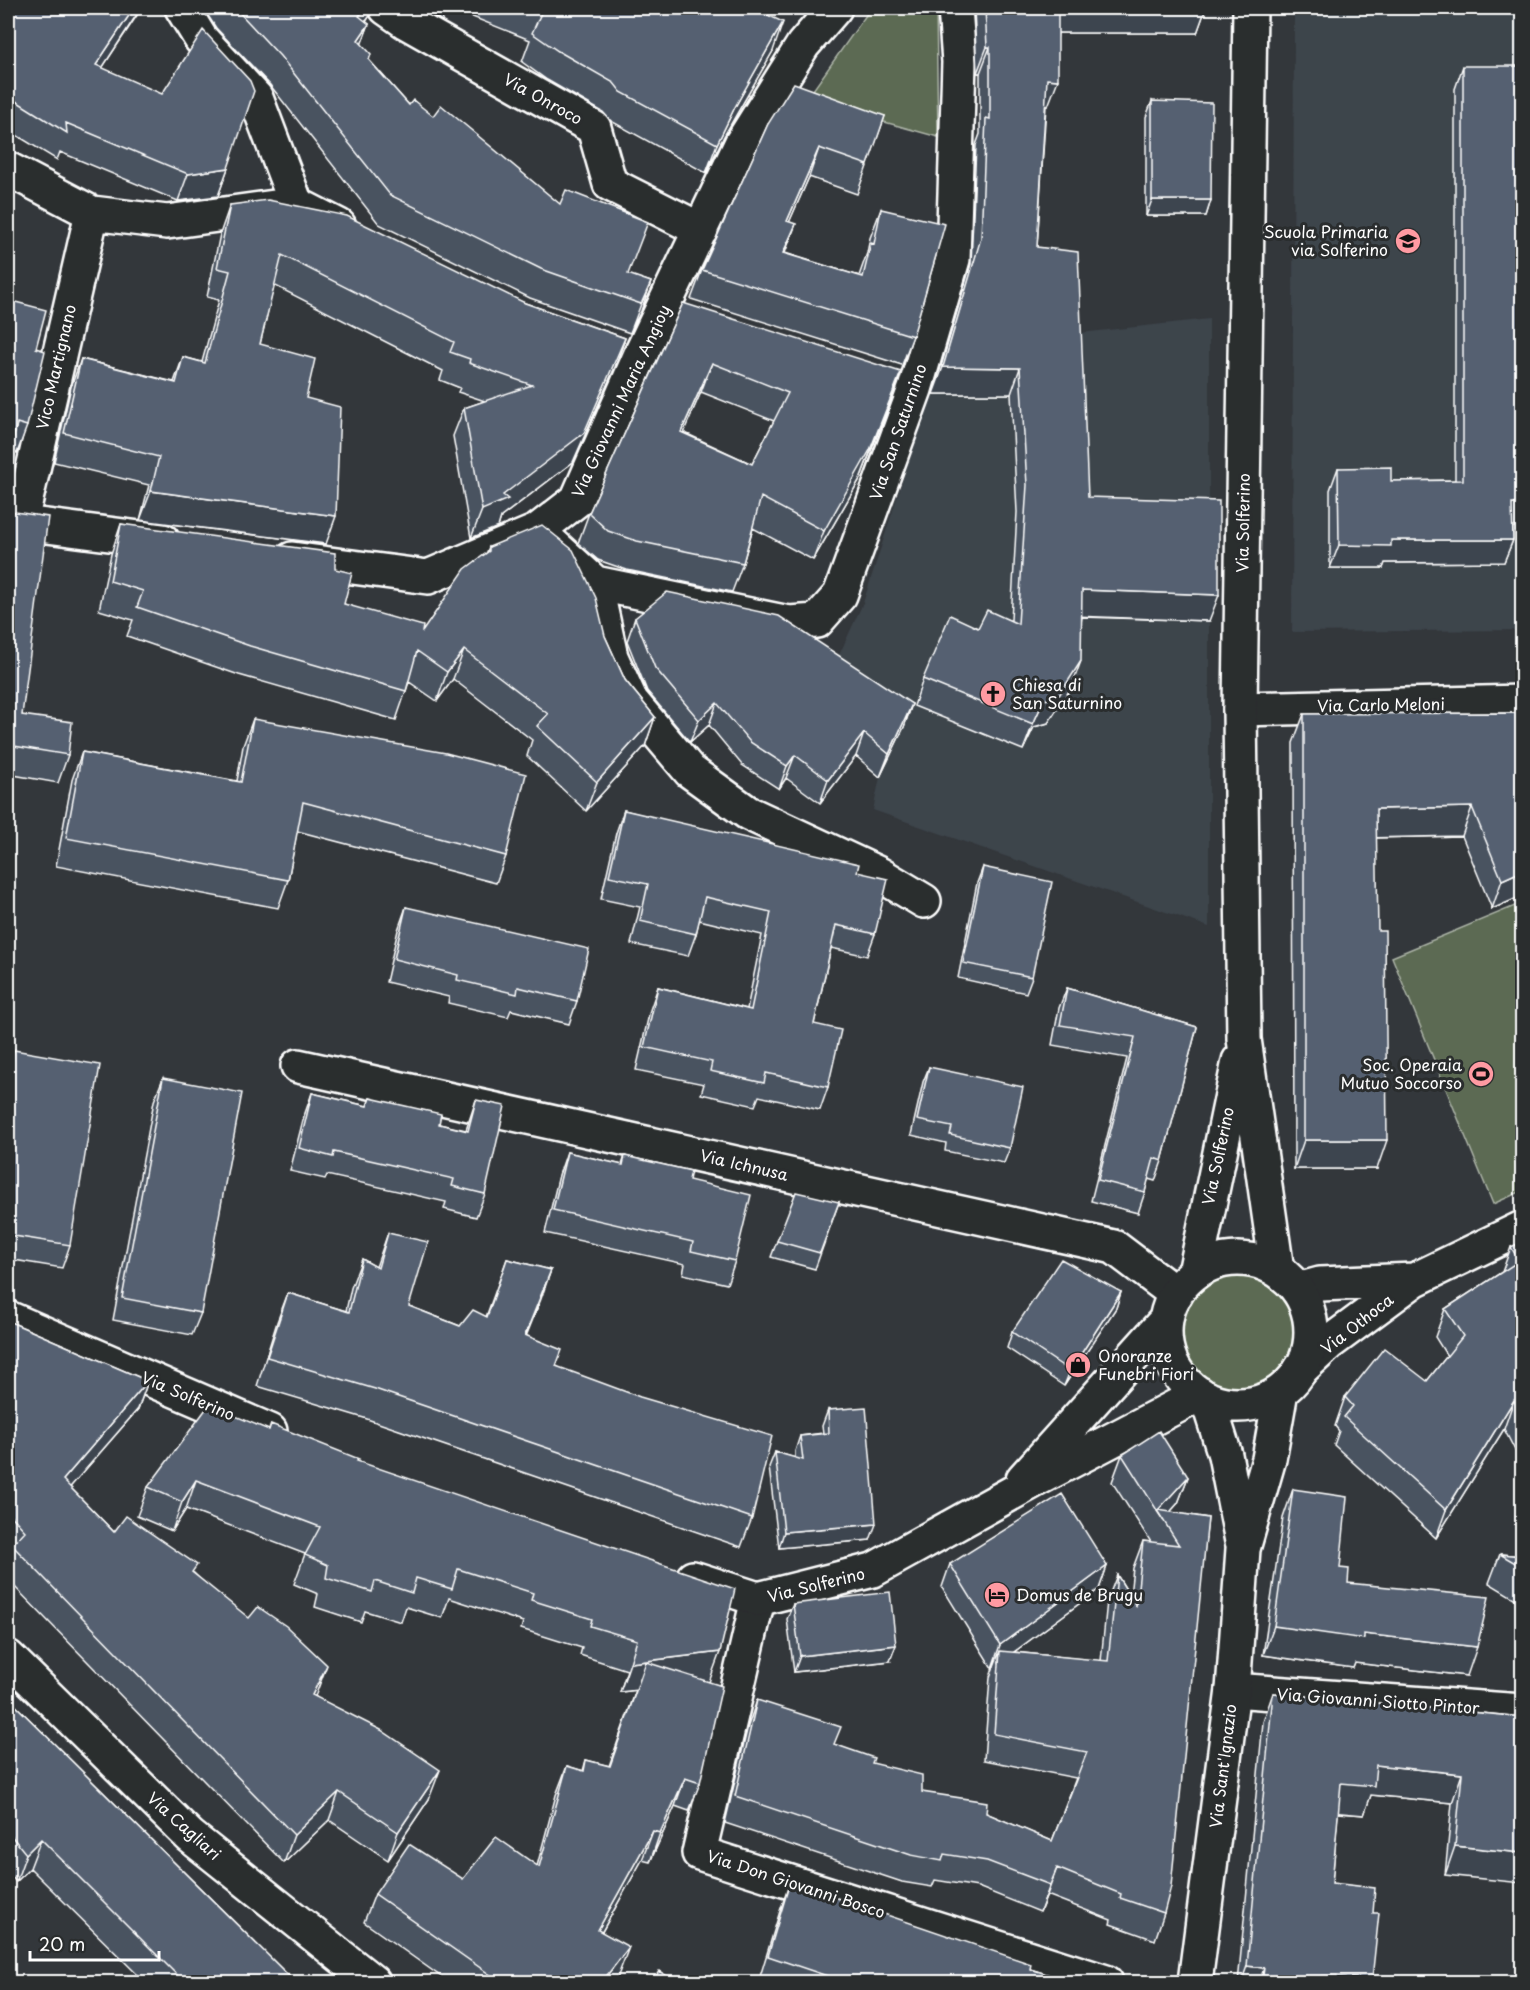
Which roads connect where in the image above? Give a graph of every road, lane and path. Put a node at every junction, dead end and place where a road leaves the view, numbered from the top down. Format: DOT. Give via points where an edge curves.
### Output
graph roads {
  1 [pos="182,8"];
  2 [pos="386,8"];
  3 [pos="835,8"];
  4 [pos="955,8"];
  5 [pos="1250,8"];
  6 [pos="774,31"];
  7 [pos="803,45"];
  8 [pos="8,169"];
  9 [pos="296,204"];
  10 [pos="92,213"];
  11 [pos="701,230"];
  12 [pos="369,240"];
  13 [pos="608,345"];
  14 [pos="640,356"];
  15 [pos="881,378"];
  16 [pos="915,389"];
  17 [pos="14,521"];
  18 [pos="537,531"];
  19 [pos="195,545"];
  20 [pos="265,555"];
  21 [pos="595,583"];
  22 [pos="1522,702"];
  23 [pos="1240,709"];
  24 [pos="924,901"];
  25 [pos="1244,1040"];
  26 [pos="298,1066"];
  27 [pos="1522,1228"];
  28 [pos="1287,1280"];
  29 [pos="1414,1280"];
  30 [pos="1179,1296"];
  31 [pos="8,1318"];
  32 [pos="1291,1380"];
  33 [pos="1204,1396"];
  34 [pos="297,1442"];
  35 [pos="1009,1494"];
  36 [pos="1243,1549"];
  37 [pos="668,1569"];
  38 [pos="758,1599"];
  39 [pos="8,1657"];
  40 [pos="1233,1690"];
  41 [pos="1522,1711"];
  42 [pos="372,1983"];
  43 [pos="1106,1983"];
  44 [pos="1195,1983"];
  1 -- 9 [label="street" via="201,39 256,98"];
  2 -- 11 [label="street, Via Onroco" via="594,128 610,184"];
  3 -- 7 [label="street, Via Giovanni Maria Angioy"];
  4 -- 16 [label="street, Via San Saturnino" via="959,62 953,259"];
  5 -- 23 [label="street, Via Solferino"];
  6 -- 7 [label="street"];
  7 -- 11 [label="street, Via Giovanni Maria Angioy" via="741,144"];
  8 -- 10 [label="street"];
  9 -- 10 [label="street" via="167,222"];
  9 -- 12 [label="street"];
  10 -- 17 [label="street, Vico Martignano"];
  11 -- 14 [label="street, Via Giovanni Maria Angioy" via="677,314"];
  13 -- 14 [label="street"];
  14 -- 18 [label="street, Via Giovanni Maria Angioy" via="578,500"];
  15 -- 16 [label="street"];
  16 -- 21 [label="street, Via San Saturnino" via="840,595 817,621 789,624"];
  17 -- 19 [label="street"];
  18 -- 20 [label="street, Via Giovanni Maria Angioy" via="428,578"];
  18 -- 21 [label="street, Via San Saturnino"];
  21 -- 24 [label="street" via="611,657 631,700 690,771 747,813 879,874"];
  22 -- 23 [label="street, Via Carlo Meloni"];
  23 -- 25 [label="street, Via Solferino"];
  25 -- 28 [label="street, Via Solferino"];
  25 -- 30 [label="street, Via Solferino"];
  26 -- 30 [label="street, Via Ichnusa" via="1114,1247"];
  27 -- 29 [label="street, Via Othoca"];
  28 -- 29 [label="street, Via Othoca" via="1320,1284"];
  28 -- 30 [label="street" via="1261,1262 1244,1259 1210,1264"];
  28 -- 32 [label="street" via="1308,1308 1311,1329 1309,1350"];
  29 -- 32 [label="street, Via Othoca" via="1329,1343"];
  30 -- 33 [label="street" via="1165,1337 1168,1354 1176,1370"];
  30 -- 35 [label="street, Via Solferino"];
  31 -- 34 [label="street, Via Solferino"];
  32 -- 33 [label="street" via="1269,1398 1241,1404"];
  32 -- 36 [label="street, Via Sant'Ignazio"];
  33 -- 35 [label="street, Via Solferino"];
  33 -- 36 [label="street, Via Sant'Ignazio" via="1226,1455"];
  35 -- 38 [label="street, Via Solferino" via="873,1570"];
  36 -- 40 [label="street, Via Sant'Ignazio"];
  37 -- 38 [label="street, Via Solferino"];
  38 -- 43 [label="street, Via Don Giovanni Bosco" via="699,1853"];
  39 -- 42 [label="street, Via Cagliari" via="190,1836"];
  40 -- 41 [label="street, Via Giovanni Siotto Pintor"];
  40 -- 44 [label="street, Via Sant'Ignazio"];
}
